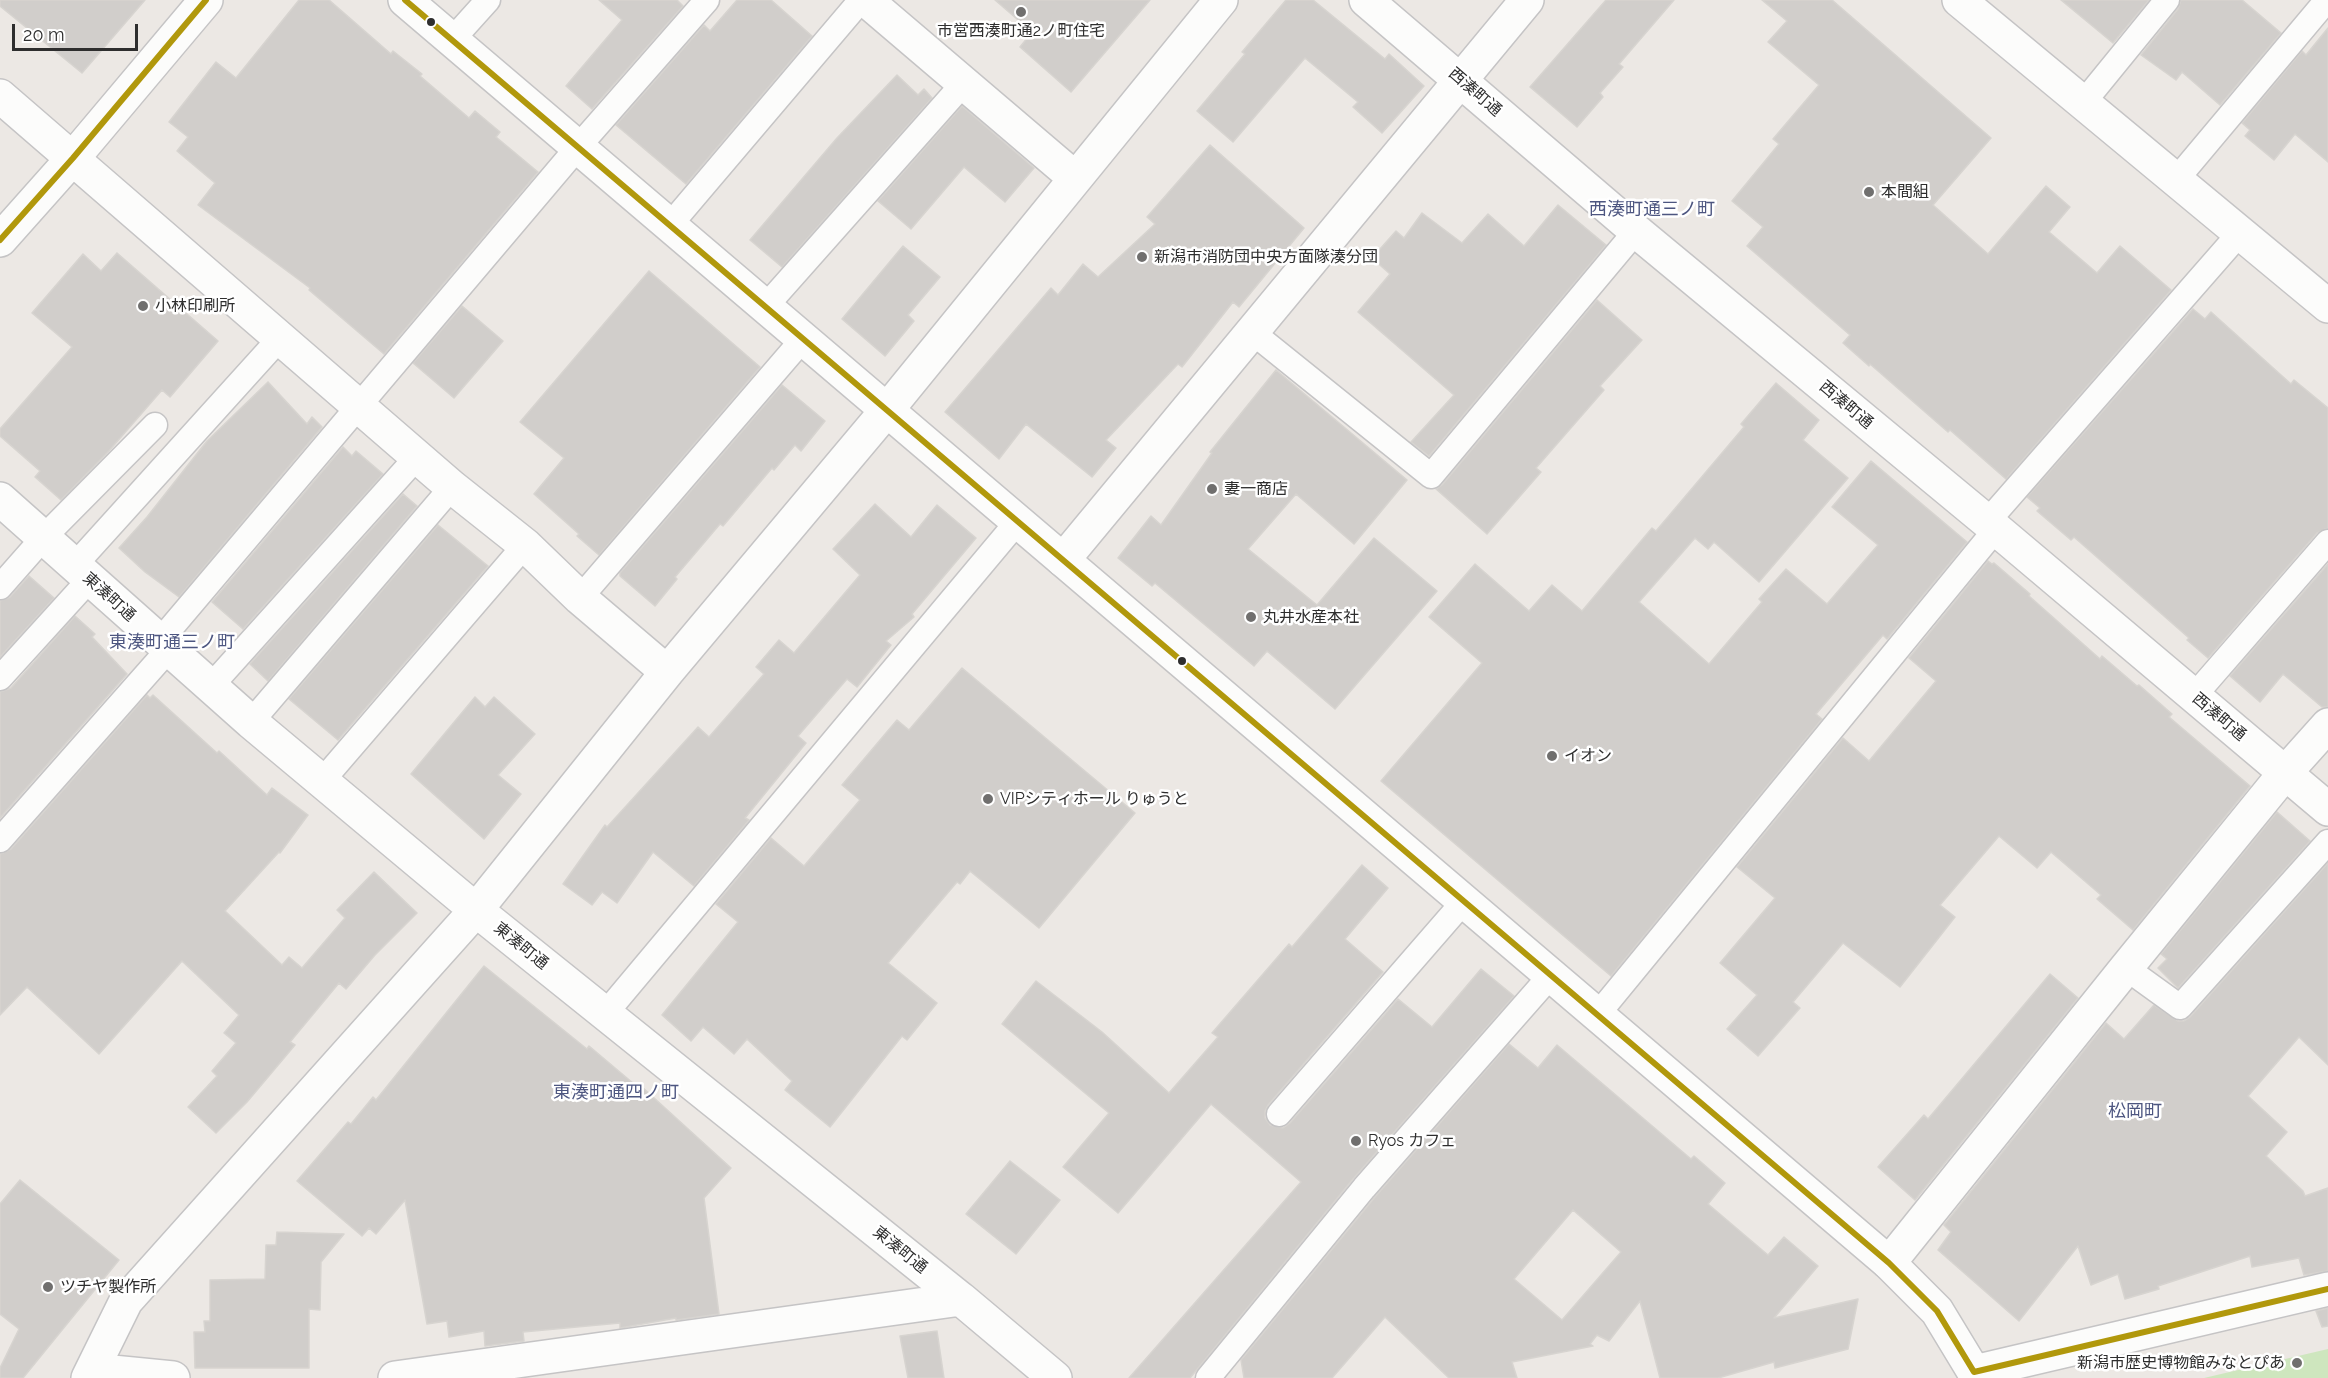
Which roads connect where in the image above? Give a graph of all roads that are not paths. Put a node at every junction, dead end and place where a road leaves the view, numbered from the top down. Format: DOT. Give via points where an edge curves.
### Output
graph roads {
  1 [pos="206,0"];
  2 [pos="405,0"];
  3 [pos="488,0"];
  4 [pos="707,0"];
  5 [pos="861,0"];
  6 [pos="866,0"];
  7 [pos="1221,0"];
  8 [pos="1366,0"];
  9 [pos="1527,0"];
  10 [pos="1959,0"];
  11 [pos="2167,0"];
  12 [pos="2327,0"];
  13 [pos="452,40"];
  14 [pos="1461,80"];
  15 [pos="963,84"];
  16 [pos="0,96"];
  17 [pos="2082,102"];
  18 [pos="578,147"];
  19 [pos="73,158"];
  20 [pos="1075,177"];
  21 [pos="2176,180"];
  22 [pos="670,225"];
  23 [pos="1636,231"];
  24 [pos="2240,233"];
  25 [pos="0,240"];
  26 [pos="766,306"];
  27 [pos="2328,306"];
  28 [pos="1252,332"];
  29 [pos="281,337"];
  30 [pos="803,339"];
  31 [pos="359,406"];
  32 [pos="887,410"];
  33 [pos="155,425"];
  34 [pos="417,457"];
  35 [pos="452,487"];
  36 [pos="0,499"];
  37 [pos="1018,521"];
  38 [pos="1992,526"];
  39 [pos="44,537"];
  40 [pos="2328,542"];
  41 [pos="525,545"];
  42 [pos="1063,560"];
  43 [pos="82,573"];
  44 [pos="0,587"];
  45 [pos="580,598"];
  46 [pos="164,646"];
  47 [pos="667,672"];
  48 [pos="0,678"];
  49 [pos="211,686"];
  50 [pos="2194,696"];
  51 [pos="251,722"];
  52 [pos="2328,724"];
  53 [pos="2285,773"];
  54 [pos="322,781"];
  55 [pos="2328,809"];
  56 [pos="0,840"];
  57 [pos="2328,842"];
  58 [pos="1465,900"];
  59 [pos="476,910"];
  60 [pos="2126,968"];
  61 [pos="1552,974"];
  62 [pos="605,1014"];
  63 [pos="1598,1014"];
  64 [pos="1279,1114"];
  65 [pos="1889,1263"];
  66 [pos="2328,1289"];
  67 [pos="961,1299"];
  68 [pos="90,1374"];
  69 [pos="1968,1376"];
  70 [pos="173,1378"];
  71 [pos="395,1378"];
  72 [pos="1055,1378"];
  73 [pos="1208,1378"];
  1 -- 19 [label="street"];
  2 -- 13 [label="street"];
  3 -- 13 [label="lane"];
  4 -- 18 [label="lane"];
  5 -- 22 [label="lane"];
  6 -- 15 [label="street"];
  7 -- 20 [label="street"];
  8 -- 14 [label="street, 西湊町通"];
  9 -- 14 [label="street"];
  10 -- 17 [label="street"];
  11 -- 17 [label="lane"];
  12 -- 21 [label="lane"];
  13 -- 18 [label="street"];
  14 -- 23 [label="street, 西湊町通"];
  14 -- 28 [label="street"];
  15 -- 20 [label="street"];
  15 -- 26 [label="lane"];
  16 -- 19 [label="street"];
  17 -- 21 [label="street"];
  18 -- 22 [label="street"];
  18 -- 31 [label="lane"];
  19 -- 25 [label="street"];
  19 -- 29 [label="street"];
  20 -- 32 [label="street"];
  21 -- 24 [label="street"];
  22 -- 26 [label="street"];
  23 -- 28 [label="lane" via="1431,476"];
  23 -- 38 [label="street, 西湊町通"];
  24 -- 27 [label="street"];
  24 -- 38 [label="lane"];
  26 -- 30 [label="street"];
  28 -- 42 [label="street"];
  29 -- 31 [label="street"];
  29 -- 43 [label="lane"];
  30 -- 32 [label="street"];
  30 -- 45 [label="lane"];
  31 -- 34 [label="street"];
  31 -- 46 [label="lane"];
  32 -- 37 [label="street"];
  32 -- 47 [label="street"];
  33 -- 39 [label="lane"];
  34 -- 35 [label="street"];
  34 -- 49 [label="lane"];
  35 -- 41 [label="street"];
  35 -- 51 [label="lane"];
  36 -- 39 [label="street, 東湊町通"];
  37 -- 42 [label="street"];
  37 -- 62 [label="lane"];
  38 -- 50 [label="street, 西湊町通"];
  38 -- 63 [label="lane"];
  39 -- 43 [label="street, 東湊町通"];
  39 -- 44 [label="lane"];
  40 -- 50 [label="lane"];
  41 -- 45 [label="street"];
  41 -- 54 [label="lane"];
  42 -- 58 [label="street"];
  43 -- 46 [label="street, 東湊町通"];
  43 -- 48 [label="lane"];
  45 -- 47 [label="street"];
  46 -- 49 [label="street, 東湊町通"];
  46 -- 56 [label="lane"];
  47 -- 59 [label="street"];
  49 -- 51 [label="street, 東湊町通"];
  50 -- 53 [label="street, 西湊町通"];
  51 -- 54 [label="street, 東湊町通"];
  52 -- 53 [label="street"];
  53 -- 55 [label="street, 西湊町通"];
  53 -- 60 [label="street"];
  54 -- 59 [label="street, 東湊町通"];
  57 -- 60 [label="lane" via="2180,1007"];
  58 -- 61 [label="street"];
  58 -- 64 [label="lane"];
  59 -- 62 [label="street, 東湊町通"];
  59 -- 68 [label="street" via="126,1301"];
  60 -- 65 [label="street"];
  61 -- 63 [label="street"];
  61 -- 73 [label="lane" via="1364,1188"];
  62 -- 67 [label="street, 東湊町通"];
  63 -- 65 [label="street"];
  65 -- 69 [label="street" via="1937,1311"];
  66 -- 69 [label="street"];
  67 -- 71 [label="street"];
  67 -- 72 [label="street, 東湊町通"];
  68 -- 70 [label="street"];
}
